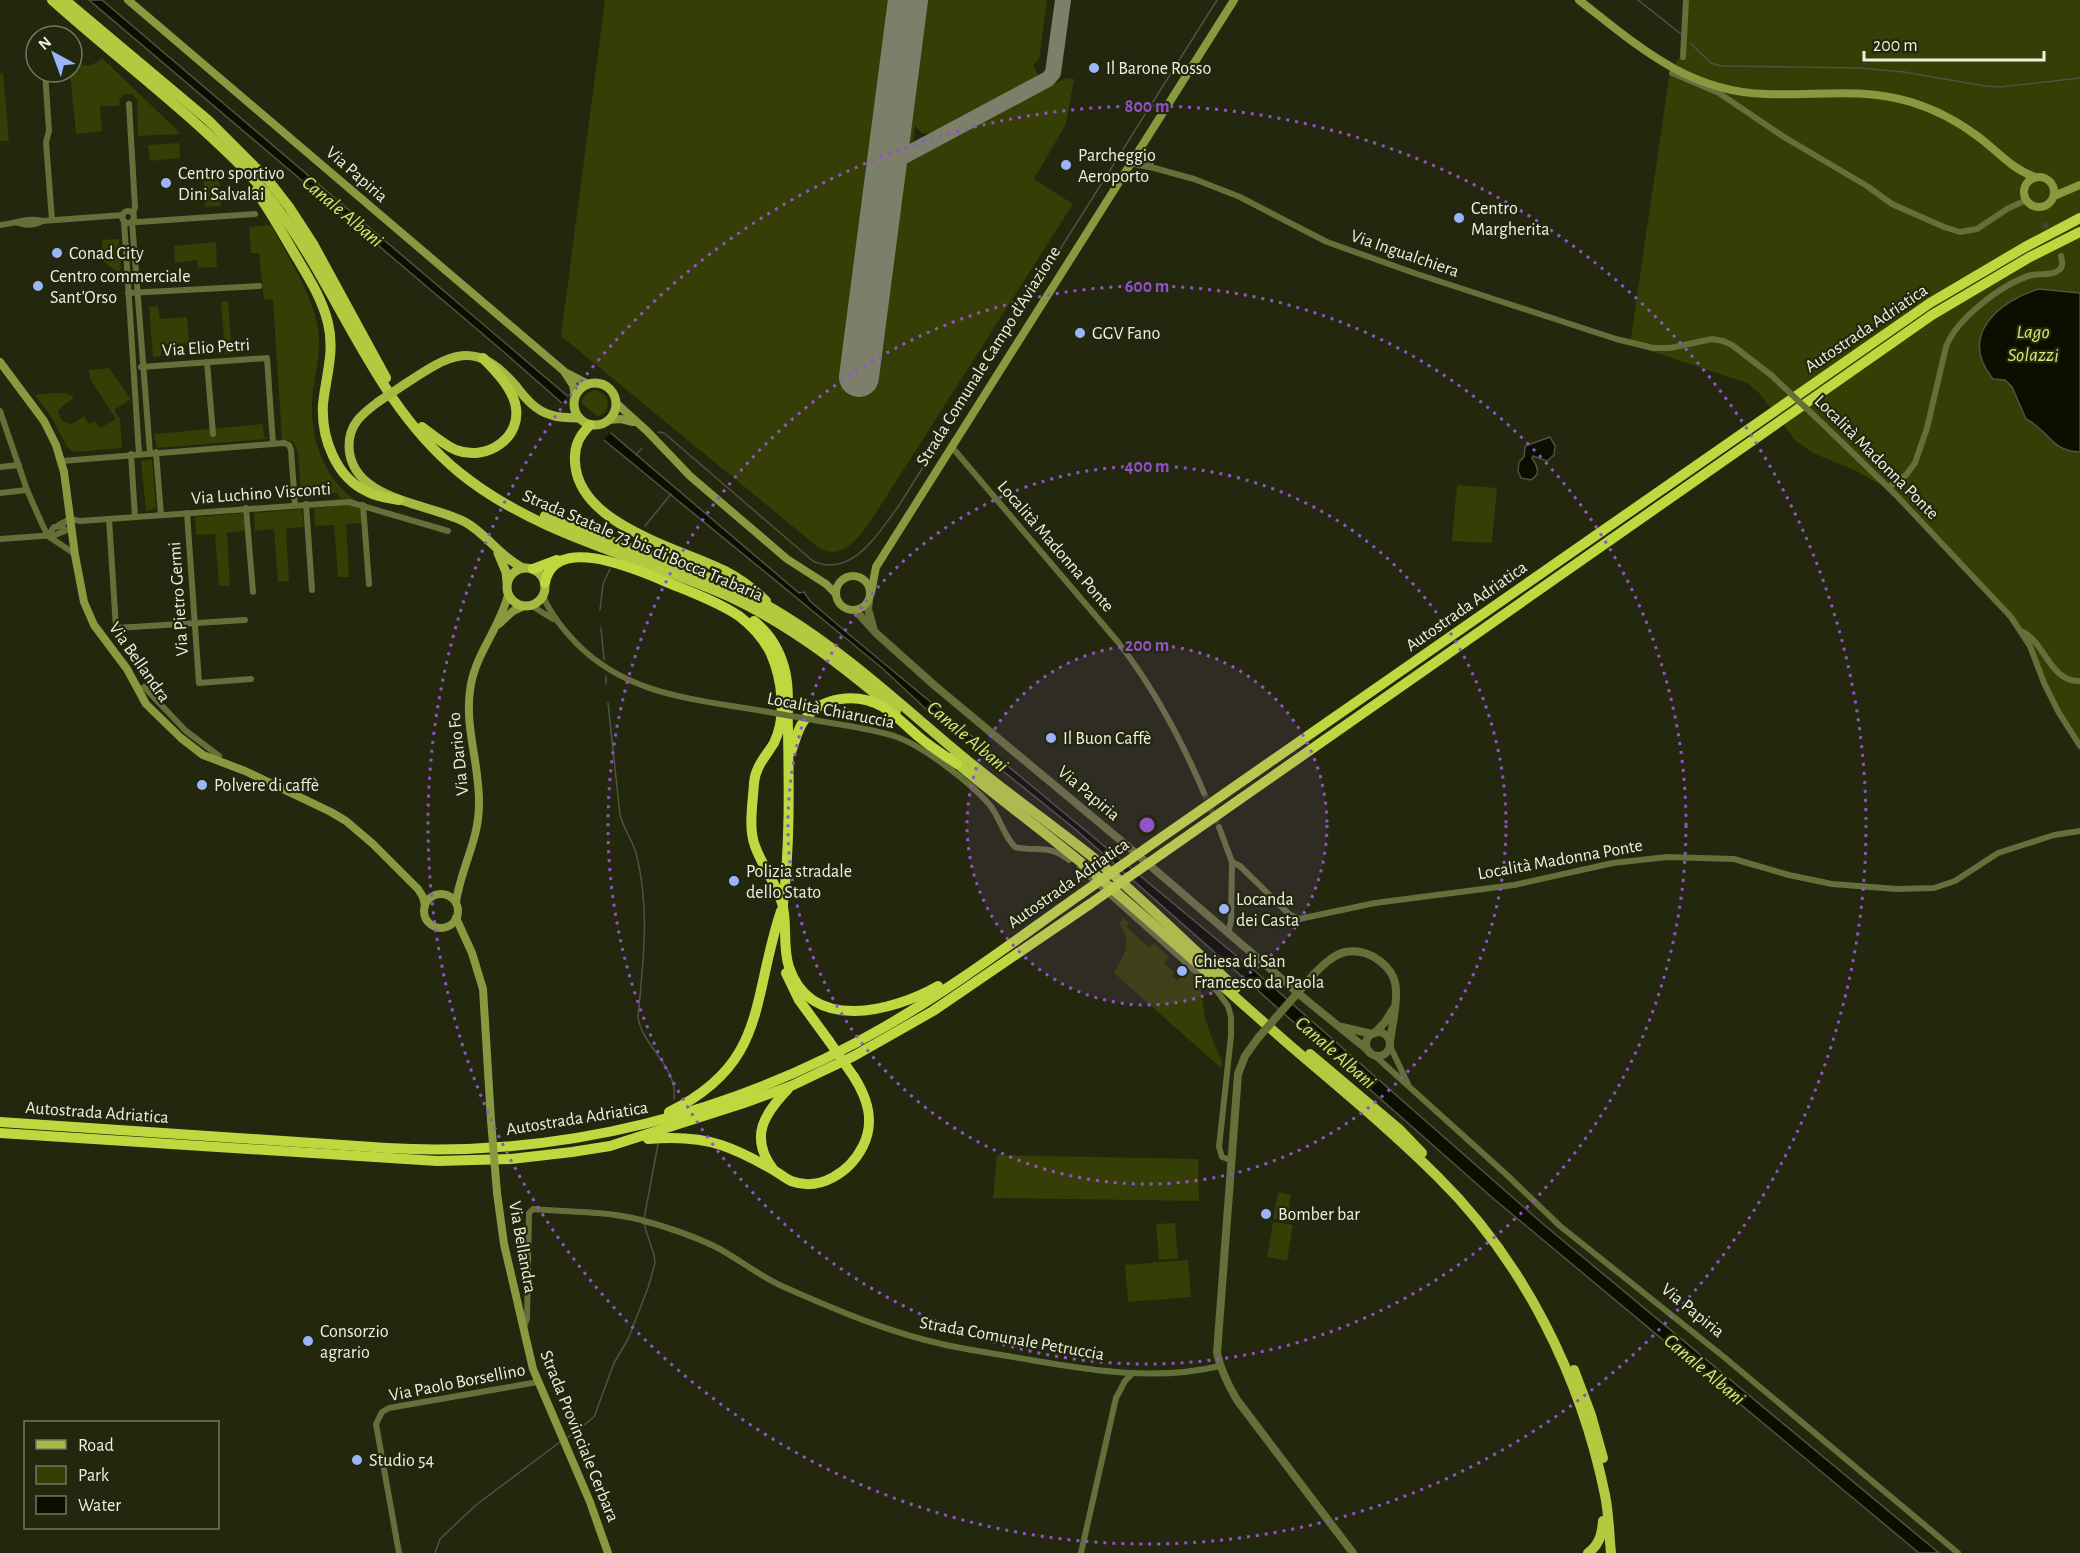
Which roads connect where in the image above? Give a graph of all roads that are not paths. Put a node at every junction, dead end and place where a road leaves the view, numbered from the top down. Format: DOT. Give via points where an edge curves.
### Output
graph roads {
  1 [pos="52,0"];
  2 [pos="65,0"];
  3 [pos="128,0"];
  4 [pos="1234,0"];
  5 [pos="1579,0"];
  6 [pos="1686,0"];
  7 [pos="1683,57"];
  8 [pos="1672,73"];
  9 [pos="46,84"];
  10 [pos="129,104"];
  11 [pos="1139,148"];
  12 [pos="225,150"];
  13 [pos="1129,163"];
  14 [pos="2013,166"];
  15 [pos="1154,168"];
  16 [pos="2035,177"];
  17 [pos="2051,183"];
  18 [pos="2078,185"];
  19 [pos="2025,187"];
  20 [pos="2054,196"];
  21 [pos="2026,200"];
  22 [pos="255,214"];
  23 [pos="133,216"];
  24 [pos="123,218"];
  25 [pos="2080,218"];
  26 [pos="52,220"];
  27 [pos="0,225"];
  28 [pos="2080,232"];
  29 [pos="2061,256"];
  30 [pos="259,286"];
  31 [pos="128,293"];
  32 [pos="139,293"];
  33 [pos="1653,348"];
  34 [pos="483,358"];
  35 [pos="0,362"];
  36 [pos="207,362"];
  37 [pos="144,367"];
  38 [pos="133,368"];
  39 [pos="565,372"];
  40 [pos="588,384"];
  41 [pos="575,395"];
  42 [pos="616,403"];
  43 [pos="573,407"];
  44 [pos="1,415"];
  45 [pos="554,416"];
  46 [pos="579,418"];
  47 [pos="609,420"];
  48 [pos="636,422"];
  49 [pos="590,425"];
  50 [pos="422,427"];
  51 [pos="213,434"];
  52 [pos="273,444"];
  53 [pos="951,446"];
  54 [pos="153,453"];
  55 [pos="131,454"];
  56 [pos="140,454"];
  57 [pos="62,460"];
  58 [pos="19,465"];
  59 [pos="0,467"];
  60 [pos="1888,487"];
  61 [pos="27,490"];
  62 [pos="0,493"];
  63 [pos="399,500"];
  64 [pos="295,504"];
  65 [pos="306,504"];
  66 [pos="363,505"];
  67 [pos="246,508"];
  68 [pos="187,513"];
  69 [pos="161,515"];
  70 [pos="135,517"];
  71 [pos="109,519"];
  72 [pos="71,524"];
  73 [pos="448,531"];
  74 [pos="48,536"];
  75 [pos="0,539"];
  76 [pos="497,551"];
  77 [pos="75,555"];
  78 [pos="876,567"];
  79 [pos="528,568"];
  80 [pos="810,575"];
  81 [pos="851,576"];
  82 [pos="507,582"];
  83 [pos="841,582"];
  84 [pos="545,583"];
  85 [pos="369,584"];
  86 [pos="312,590"];
  87 [pos="253,592"];
  88 [pos="836,594"];
  89 [pos="508,595"];
  90 [pos="543,596"];
  91 [pos="870,596"];
  92 [pos="527,606"];
  93 [pos="856,611"];
  94 [pos="780,613"];
  95 [pos="245,620"];
  96 [pos="556,621"];
  97 [pos="195,623"];
  98 [pos="494,629"];
  99 [pos="2022,632"];
  100 [pos="877,634"];
  101 [pos="251,679"];
  102 [pos="2080,681"];
  103 [pos="144,687"];
  104 [pos="178,729"];
  105 [pos="2080,746"];
  106 [pos="219,756"];
  107 [pos="789,758"];
  108 [pos="957,764"];
  109 [pos="1204,793"];
  110 [pos="1219,827"];
  111 [pos="2080,831"];
  112 [pos="1232,862"];
  113 [pos="461,877"];
  114 [pos="418,889"];
  115 [pos="438,894"];
  116 [pos="456,902"];
  117 [pos="425,905"];
  118 [pos="783,905"];
  119 [pos="456,918"];
  120 [pos="445,927"];
  121 [pos="1228,933"];
  122 [pos="465,939"];
  123 [pos="1008,945"];
  124 [pos="1395,1005"];
  125 [pos="1336,1024"];
  126 [pos="1373,1033"];
  127 [pos="1390,1044"];
  128 [pos="1371,1053"];
  129 [pos="791,1086"];
  130 [pos="1411,1090"];
  131 [pos="0,1122"];
  132 [pos="643,1125"];
  133 [pos="0,1133"];
  134 [pos="628,1141"];
  135 [pos="1231,1160"];
  136 [pos="776,1172"];
  137 [pos="644,1221"];
  138 [pos="523,1331"];
  139 [pos="1220,1366"];
  140 [pos="1132,1374"];
  141 [pos="538,1382"];
  142 [pos="1584,1418"];
  143 [pos="399,1553"];
  144 [pos="608,1553"];
  145 [pos="1081,1553"];
  146 [pos="1353,1553"];
  147 [pos="1588,1553"];
  148 [pos="1611,1553"];
  149 [pos="1618,1553"];
  150 [pos="1958,1553"];
  1 -- 12 [label="highway, Strada Statale 73 bis di Bocca Trabaria"];
  2 -- 50 [label="highway, Strada Statale 73 bis di Bocca Trabaria" via="208,120 271,184 313,244 386,378"];
  3 -- 39 [label="main road, Via Papiria"];
  4 -- 11 [label="main road, Strada Comunale Campo d'Aviazione"];
  5 -- 14 [label="main road" via="1656,58 1698,81 1734,91 1766,94 1886,95 1957,121"];
  6 -- 7 [label="street"];
  8 -- 21 [label="street" via="1719,93 1892,204 1960,232 1977,229"];
  9 -- 26 [label="street" via="50,130 45,141"];
  10 -- 23 [label="street"];
  11 -- 13 [label="main road, Strada Comunale Campo d'Aviazione"];
  11 -- 15 [label="street"];
  12 -- 63 [label="highway" via="269,211 324,311 331,345 323,414 332,455 360,488"];
  12 -- 108 [label="highway, Strada Statale 73 bis di Bocca Trabaria" via="256,182 290,227 400,410 458,472 499,501 539,522 711,589 772,619 842,666"];
  13 -- 15 [label="street, Via Ingualchiera"];
  13 -- 53 [label="main road, Strada Comunale Campo d'Aviazione"];
  14 -- 16 [label="main road"];
  14 -- 19 [label="main road"];
  15 -- 33 [label="street, Via Ingualchiera" via="1240,197 1327,242 1524,310"];
  16 -- 17 [label="main road"];
  16 -- 19 [label="main road"];
  17 -- 18 [label="main road"];
  17 -- 20 [label="main road"];
  18 -- 20 [label="main road"];
  19 -- 21 [label="main road"];
  20 -- 21 [label="main road" via="2043,207"];
  22 -- 23 [label="street" via="145,222"];
  23 -- 24 [label="street" via="129,223"];
  23 -- 24 [label="street" via="126,211"];
  23 -- 32 [label="street"];
  24 -- 26 [label="street"];
  24 -- 31 [label="street"];
  25 -- 123 [label="highway, Autostrada Adriatica, bridge" via="1930,303"];
  26 -- 27 [label="street" via="26,226"];
  28 -- 129 [label="highway, Autostrada Adriatica, bridge" via="1932,315 921,1018"];
  29 -- 60 [label="street" via="2060,269 2012,284 1957,327 1949,338 1916,463"];
  30 -- 32 [label="street"];
  31 -- 32 [label="street"];
  31 -- 38 [label="street"];
  32 -- 37 [label="street"];
  33 -- 60 [label="street, Località Madonna Ponte, bridge" via="1712,339 1732,345 1771,375"];
  34 -- 45 [label="main road" via="500,369 530,402"];
  34 -- 50 [label="highway" via="504,382 515,403 516,421 507,439 492,450 468,453 449,447"];
  34 -- 63 [label="main road, bridge" via="464,355 445,359 378,402 354,424 349,441 355,467 366,480"];
  35 -- 57 [label="main road, Via Bellandra" via="44,421"];
  36 -- 37 [label="street, Via Elio Petri"];
  36 -- 51 [label="street"];
  36 -- 52 [label="street, Via Elio Petri" via="267,358"];
  37 -- 38 [label="street, Via Elio Petri"];
  37 -- 54 [label="street"];
  38 -- 56 [label="street"];
  39 -- 40 [label="main road, Via Papiria"];
  39 -- 41 [label="main road, Via Papiria"];
  40 -- 41 [label="main road"];
  40 -- 42 [label="main road, Via Papiria" via="608,387"];
  41 -- 43 [label="main road"];
  42 -- 47 [label="main road"];
  42 -- 48 [label="main road, Via Papiria"];
  43 -- 45 [label="main road"];
  43 -- 46 [label="main road"];
  44 -- 58 [label="street"];
  45 -- 46 [label="main road"];
  46 -- 49 [label="main road"];
  47 -- 48 [label="main road"];
  47 -- 49 [label="main road"];
  48 -- 80 [label="main road, Via Papiria" via="690,476 787,560"];
  49 -- 94 [label="highway" via="577,441 575,461 581,485 594,503 627,527 731,575"];
  50 -- 94 [label="highway, Strada Statale 73 bis di Bocca Trabaria" via="472,474 526,508 703,576"];
  52 -- 54 [label="street"];
  52 -- 64 [label="street" via="284,443 291,450"];
  53 -- 78 [label="main road, Strada Comunale Campo d'Aviazione"];
  53 -- 109 [label="street, Località Madonna Ponte" via="1143,675 1174,728"];
  54 -- 56 [label="street"];
  54 -- 69 [label="street"];
  55 -- 56 [label="street"];
  55 -- 57 [label="street"];
  55 -- 70 [label="street"];
  57 -- 72 [label="main road, Via Bellandra"];
  58 -- 59 [label="street"];
  58 -- 61 [label="street"];
  60 -- 99 [label="street, Località Madonna Ponte"];
  61 -- 62 [label="street"];
  61 -- 74 [label="street"];
  63 -- 76 [label="main road" via="460,520 479,532"];
  64 -- 65 [label="street, Via Luchino Visconti"];
  64 -- 67 [label="street, Via Luchino Visconti"];
  65 -- 66 [label="street, Via Luchino Visconti"];
  65 -- 86 [label="street"];
  66 -- 73 [label="street"];
  66 -- 85 [label="street"];
  67 -- 68 [label="street, Via Luchino Visconti"];
  67 -- 87 [label="street"];
  68 -- 69 [label="street, Via Luchino Visconti"];
  68 -- 97 [label="street, Via Pietro Germi"];
  69 -- 70 [label="street, Via Luchino Visconti"];
  70 -- 71 [label="street, Via Luchino Visconti"];
  71 -- 72 [label="street, Via Luchino Visconti"];
  71 -- 97 [label="street" via="116,628"];
  72 -- 74 [label="street" via="60,534"];
  72 -- 74 [label="street" via="59,525"];
  72 -- 77 [label="main road, Via Bellandra"];
  74 -- 75 [label="street"];
  74 -- 77 [label="street"];
  76 -- 79 [label="main road"];
  76 -- 82 [label="main road"];
  77 -- 104 [label="main road, Via Bellandra" via="81,591 94,625 146,704"];
  78 -- 81 [label="main road" via="864,576"];
  78 -- 91 [label="main road, Strada Comunale Campo d'Aviazione"];
  79 -- 82 [label="main road" via="513,573"];
  79 -- 84 [label="main road" via="538,572"];
  79 -- 107 [label="highway" via="574,553 599,554 660,575 750,618 770,638 785,668"];
  80 -- 83 [label="main road, Via Papiria"];
  80 -- 88 [label="main road, Via Papiria"];
  81 -- 83 [label="main road"];
  81 -- 91 [label="main road" via="865,580"];
  82 -- 89 [label="main road"];
  83 -- 88 [label="main road"];
  84 -- 90 [label="main road"];
  84 -- 118 [label="highway" via="553,567 568,559 607,560 717,603 760,637 777,669 780,717 775,740 755,774 752,837"];
  88 -- 93 [label="main road" via="842,607"];
  89 -- 92 [label="main road" via="516,604"];
  89 -- 98 [label="main road, Via Dario Fo"];
  90 -- 92 [label="main road"];
  90 -- 96 [label="street"];
  91 -- 93 [label="main road"];
  91 -- 100 [label="street" via="868,609"];
  92 -- 96 [label="street"];
  92 -- 98 [label="main road, Via Dario Fo" via="513,611"];
  93 -- 100 [label="street, Via Papiria"];
  94 -- 149 [label="highway, Strada Statale 73 bis di Bocca Trabaria" via="858,668 1109,872 1272,1021 1399,1129 1476,1208 1542,1305 1579,1382 1602,1450"];
  95 -- 97 [label="street"];
  96 -- 135 [label="street, Località Chiaruccia, bridge" via="601,665 659,692 889,735 920,749 979,793 1001,820 1015,847 1045,848 1065,856 1217,991 1228,1006 1231,1017 1219,1147 1222,1157"];
  97 -- 101 [label="street, Via Pietro Germi" via="199,683"];
  98 -- 113 [label="main road, Via Dario Fo" via="478,658 469,696 479,809 473,846"];
  99 -- 102 [label="street, Località Madonna Ponte" via="2030,635 2058,672"];
  99 -- 105 [label="street, Località Madonna Ponte" via="2059,713"];
  100 -- 121 [label="street, Via Papiria"];
  103 -- 104 [label="street, Via Bellandra"];
  104 -- 106 [label="street, Via Bellandra"];
  104 -- 114 [label="main road, Via Bellandra" via="207,757 245,771 346,821"];
  107 -- 108 [label="highway" via="810,713 828,702 850,698 884,708"];
  107 -- 118 [label="highway"];
  108 -- 142 [label="highway, Strada Statale 73 bis di Bocca Trabaria" via="1087,867 1439,1178 1495,1244 1526,1292 1555,1344"];
  110 -- 112 [label="street"];
  111 -- 112 [label="street, Località Madonna Ponte" via="1998,853 1955,881 1934,888 1832,884 1734,859 1667,857 1613,862 1514,885 1375,903 1299,919"];
  112 -- 121 [label="street"];
  113 -- 115 [label="main road, Via Dario Fo"];
  113 -- 116 [label="main road, Via Dario Fo"];
  114 -- 115 [label="main road, Via Bellandra"];
  114 -- 117 [label="main road, Via Bellandra"];
  115 -- 116 [label="main road, Via Bellandra" via="451,896"];
  115 -- 117 [label="main road"];
  116 -- 119 [label="main road, Via Bellandra"];
  117 -- 120 [label="main road, Via Bellandra" via="424,916 430,924"];
  118 -- 123 [label="highway" via="786,955 794,977 812,998 839,1010 865,1011 909,1000"];
  118 -- 132 [label="highway" via="768,953 756,1015 740,1052 705,1092"];
  118 -- 136 [label="highway, bridge" via="782,951 787,977 854,1077 867,1103 870,1121 865,1142 853,1162 835,1177 813,1184 793,1182"];
  119 -- 120 [label="main road"];
  119 -- 122 [label="main road, Via Bellandra"];
  120 -- 122 [label="main road, Via Bellandra"];
  121 -- 125 [label="street, Via Papiria"];
  122 -- 138 [label="main road, Via Bellandra, bridge" via="483,989 497,1193"];
  123 -- 132 [label="highway, Autostrada Adriatica" via="912,1011 837,1053 747,1092"];
  124 -- 126 [label="street" via="1386,1022"];
  124 -- 127 [label="street"];
  124 -- 135 [label="street, bridge" via="1391,972 1364,952 1345,952 1315,973 1245,1056 1238,1074"];
  125 -- 126 [label="street, Via Papiria"];
  125 -- 128 [label="street, Via Papiria"];
  126 -- 127 [label="street, Via Papiria" via="1383,1033"];
  126 -- 128 [label="street" via="1367,1042"];
  127 -- 128 [label="street" via="1386,1053"];
  127 -- 130 [label="street, Via Papiria"];
  128 -- 130 [label="street, Via Papiria"];
  129 -- 134 [label="highway, Autostrada Adriatica"];
  129 -- 136 [label="highway" via="770,1108 761,1130 763,1150"];
  130 -- 150 [label="street, Via Papiria" via="1560,1226"];
  131 -- 132 [label="highway, Autostrada Adriatica" via="447,1149 521,1146"];
  133 -- 134 [label="highway, Autostrada Adriatica" via="446,1161 541,1156"];
  134 -- 136 [label="highway" via="702,1140 729,1148"];
  135 -- 139 [label="street" via="1217,1340"];
  137 -- 138 [label="street, Via Bellandra" via="618,1215 533,1209 529,1213 527,1319"];
  137 -- 140 [label="street, Strada Comunale Petruccia" via="699,1240 775,1283 829,1307 906,1334 1046,1363"];
  138 -- 141 [label="main road, Strada Provinciale Cerbara"];
  139 -- 140 [label="street, Strada Comunale Petruccia" via="1175,1374"];
  139 -- 146 [label="street" via="1237,1400"];
  140 -- 145 [label="street" via="1116,1398"];
  141 -- 143 [label="street, Via Paolo Borsellino" via="382,1412 376,1424"];
  141 -- 144 [label="main road, Strada Provinciale Cerbara"];
  142 -- 147 [label="highway" via="1603,1518 1599,1542"];
  142 -- 148 [label="highway, Strada Statale 73 bis di Bocca Trabaria" via="1605,1497"];
}
